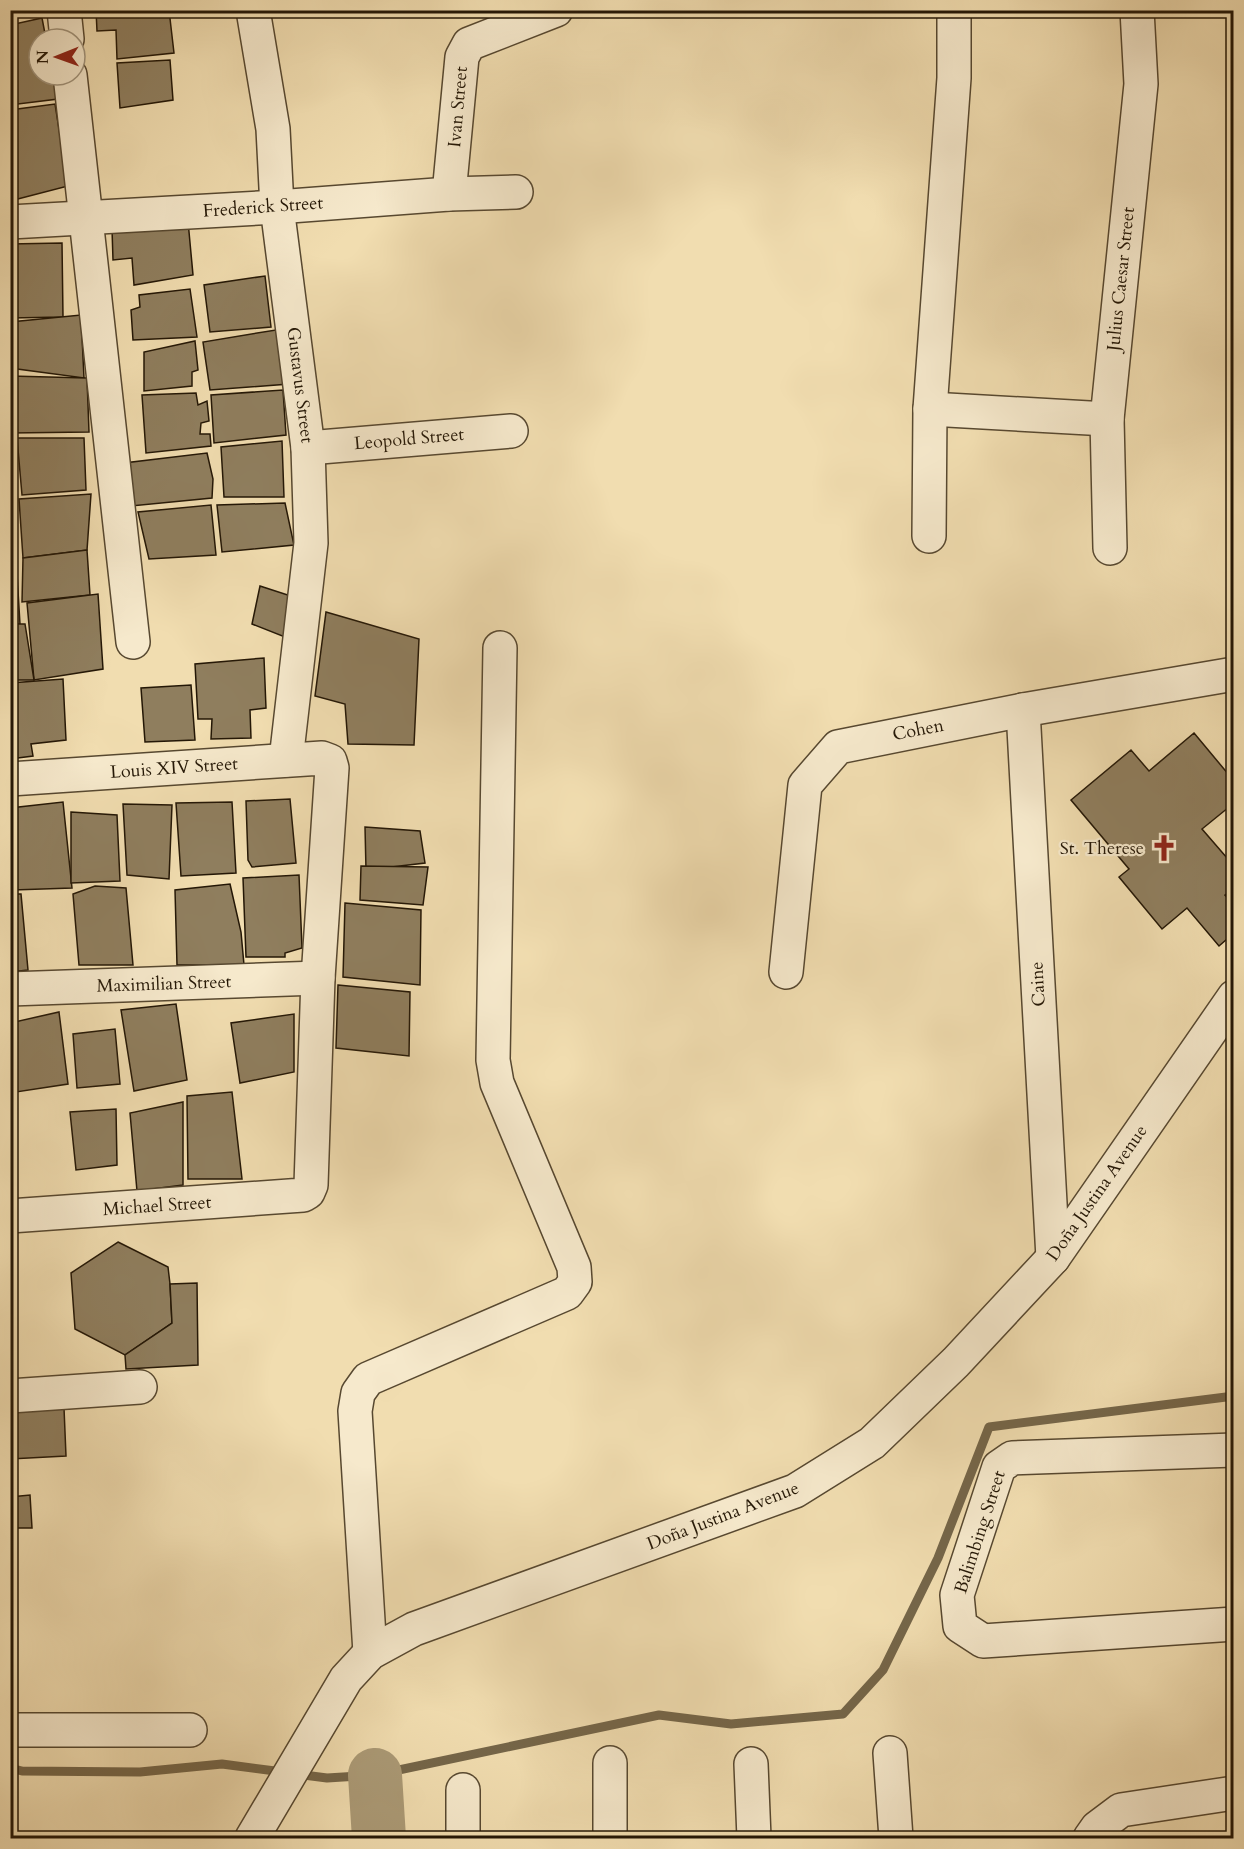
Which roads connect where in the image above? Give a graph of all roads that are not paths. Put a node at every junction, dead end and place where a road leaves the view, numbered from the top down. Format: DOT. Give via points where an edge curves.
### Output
graph roads {
  1 [pos="64,10"];
  2 [pos="253,10"];
  3 [pos="556,10"];
  4 [pos="954,10"];
  5 [pos="1137,10"];
  6 [pos="66,27"];
  7 [pos="71,87"];
  8 [pos="516,192"];
  9 [pos="450,194"];
  10 [pos="277,207"];
  11 [pos="86,217"];
  12 [pos="10,222"];
  13 [pos="930,409"];
  14 [pos="1107,419"];
  15 [pos="511,431"];
  16 [pos="308,448"];
  17 [pos="928,536"];
  18 [pos="1110,548"];
  19 [pos="133,642"];
  20 [pos="500,648"];
  21 [pos="1233,674"];
  22 [pos="1023,710"];
  23 [pos="286,760"];
  24 [pos="10,778"];
  25 [pos="786,972"];
  26 [pos="318,978"];
  27 [pos="10,989"];
  28 [pos="1233,997"];
  29 [pos="10,1216"];
  30 [pos="1053,1258"];
  31 [pos="140,1387"];
  32 [pos="10,1396"];
  33 [pos="1233,1457"];
  34 [pos="1233,1624"];
  35 [pos="370,1653"];
  36 [pos="10,1730"];
  37 [pos="190,1730"];
  38 [pos="890,1753"];
  39 [pos="610,1763"];
  40 [pos="751,1764"];
  41 [pos="463,1790"];
  42 [pos="1233,1793"];
  43 [pos="252,1839"];
  44 [pos="463,1839"];
  45 [pos="610,1839"];
  46 [pos="754,1839"];
  47 [pos="896,1839"];
  48 [pos="1090,1839"];
  1 -- 6 [label="street"];
  2 -- 10 [label="street, Gustavus Street" via="273,129"];
  3 -- 9 [label="street, Ivan Street" via="469,44 462,57"];
  4 -- 13 [label="street" via="954,78"];
  5 -- 14 [label="street, Julius Caesar Street" via="1141,84"];
  7 -- 11 [label="street"];
  8 -- 9 [label="street, Frederick Street"];
  9 -- 10 [label="street, Frederick Street"];
  10 -- 11 [label="street, Frederick Street"];
  10 -- 16 [label="street, Gustavus Street"];
  11 -- 12 [label="street, Frederick Street"];
  11 -- 19 [label="street"];
  13 -- 14 [label="street"];
  13 -- 17 [label="street"];
  14 -- 18 [label="street, Julius Caesar Street"];
  15 -- 16 [label="street, Leopold Street"];
  16 -- 23 [label="street, Gustavus Street" via="311,543"];
  20 -- 35 [label="street" via="493,1060 497,1083 574,1267 575,1282 567,1293 368,1379 358,1393 355,1411"];
  21 -- 22 [label="street, Cohen"];
  22 -- 25 [label="street, Cohen" via="838,747 805,785"];
  22 -- 30 [label="street, Caine"];
  23 -- 24 [label="street, Louis XIV Street"];
  23 -- 26 [label="street, Louis XIV Street" via="322,758 330,761 332,768"];
  26 -- 27 [label="street, Maximilian Street"];
  26 -- 29 [label="street, Michael Street" via="308,1192"];
  28 -- 30 [label="street, Doña Justina Avenue"];
  30 -- 35 [label="street, Doña Justina Avenue" via="956,1362 872,1443 795,1491 414,1629"];
  31 -- 32 [label="street"];
  33 -- 34 [label="street, Balimbing Street" via="1012,1458 999,1467 957,1595 960,1626 983,1641"];
  35 -- 43 [label="street, Doña Justina Avenue" via="346,1679"];
  36 -- 37 [label="street"];
  38 -- 47 [label="street"];
  39 -- 45 [label="street"];
  40 -- 46 [label="street"];
  41 -- 44 [label="street"];
  42 -- 48 [label="street" via="1121,1810 1097,1828"];
}
